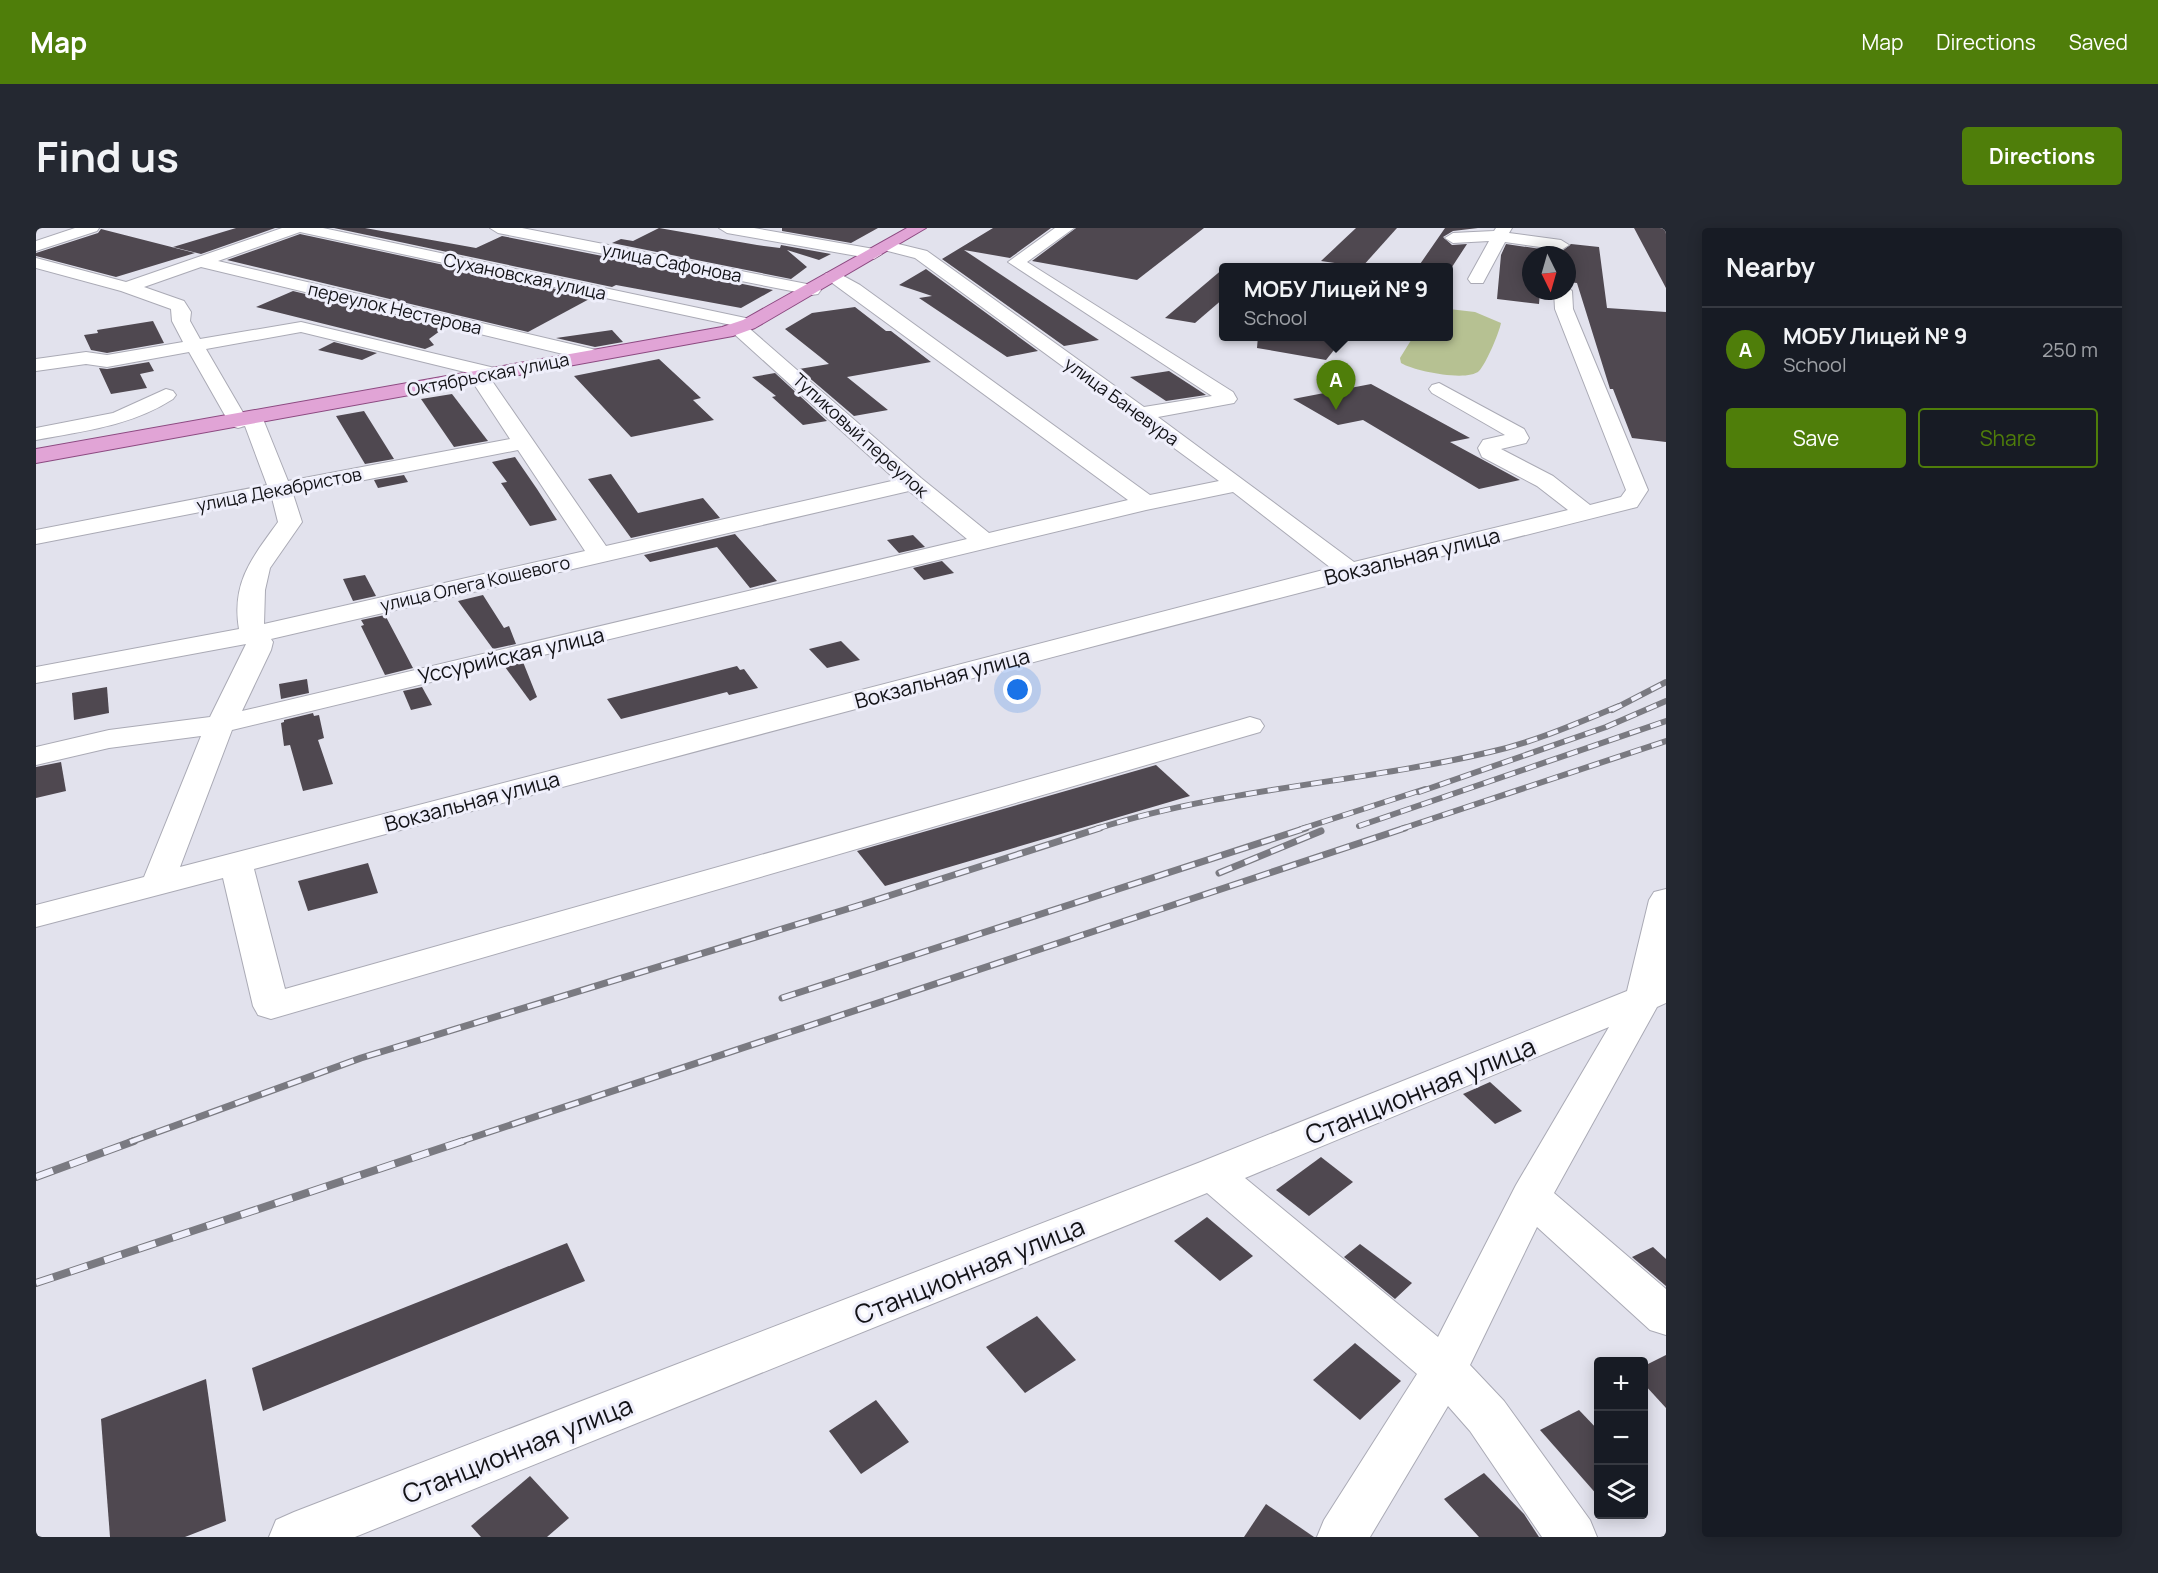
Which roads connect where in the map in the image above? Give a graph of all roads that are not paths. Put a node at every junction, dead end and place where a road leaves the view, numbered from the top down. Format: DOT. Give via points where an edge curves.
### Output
graph roads {
  1 [pos="91,228"];
  2 [pos="297,228"];
  3 [pos="301,228"];
  4 [pos="498,228"];
  5 [pos="728,228"];
  6 [pos="918,228"];
  7 [pos="1066,228"];
  8 [pos="1561,228"];
  9 [pos="1501,232"];
  10 [pos="1453,238"];
  11 [pos="36,246"];
  12 [pos="1548,246"];
  13 [pos="1561,246"];
  14 [pos="880,250"];
  15 [pos="197,261"];
  16 [pos="36,263"];
  17 [pos="832,277"];
  18 [pos="1477,279"];
  19 [pos="93,280"];
  20 [pos="56,286"];
  21 [pos="127,287"];
  22 [pos="812,290"];
  23 [pos="1564,300"];
  24 [pos="743,326"];
  25 [pos="195,346"];
  26 [pos="592,355"];
  27 [pos="36,365"];
  28 [pos="485,374"];
  29 [pos="1439,389"];
  30 [pos="166,395"];
  31 [pos="1139,414"];
  32 [pos="245,420"];
  33 [pos="36,434"];
  34 [pos="522,442"];
  35 [pos="36,456"];
  36 [pos="912,483"];
  37 [pos="1237,484"];
  38 [pos="280,488"];
  39 [pos="1146,504"];
  40 [pos="1587,514"];
  41 [pos="36,537"];
  42 [pos="984,541"];
  43 [pos="599,554"];
  44 [pos="1350,571"];
  45 [pos="257,634"];
  46 [pos="36,675"];
  47 [pos="223,724"];
  48 [pos="1250,726"];
  49 [pos="36,756"];
  50 [pos="236,863"];
  51 [pos="157,885"];
  52 [pos="1666,900"];
  53 [pos="36,916"];
  54 [pos="1658,1002"];
  55 [pos="1212,1174"];
  56 [pos="1531,1197"];
  57 [pos="1666,1317"];
  58 [pos="1445,1370"];
  59 [pos="294,1537"];
  60 [pos="1342,1537"];
  61 [pos="1572,1537"];
  1 -- 11 [label="street"];
  2 -- 15 [label="street"];
  3 -- 24 [label="street, Сухановская улица"];
  4 -- 22 [label="street, улица Сафонова"];
  5 -- 14 [label="street, улица Баневура"];
  6 -- 14 [label="main road, Октябрьская улица"];
  7 -- 31 [label="street" via="1016,262 1227,399"];
  8 -- 13 [label="street"];
  9 -- 10 [label="street"];
  9 -- 12 [label="street"];
  9 -- 18 [label="street"];
  14 -- 17 [label="main road, Октябрьская улица"];
  14 -- 31 [label="street, улица Баневура" via="921,254"];
  15 -- 21 [label="street"];
  15 -- 26 [label="street, переулок Нестерова"];
  16 -- 19 [label="street"];
  17 -- 22 [label="main road, Октябрьская улица"];
  17 -- 39 [label="street" via="854,289"];
  19 -- 20 [label="street"];
  19 -- 21 [label="street"];
  21 -- 25 [label="street" via="178,305 181,321"];
  22 -- 24 [label="main road, Октябрьская улица"];
  23 -- 40 [label="street, Вокзальная улица" via="1637,490 1629,502"];
  24 -- 26 [label="main road, Октябрьская улица"];
  24 -- 36 [label="street, Тупиковый переулок"];
  25 -- 27 [label="street" via="107,361 86,358"];
  25 -- 28 [label="street" via="301,327"];
  25 -- 32 [label="street"];
  26 -- 28 [label="main road, Октябрьская улица"];
  28 -- 32 [label="main road, Октябрьская улица"];
  28 -- 34 [label="street"];
  29 -- 40 [label="street" via="1517,433 1518,438 1491,446 1490,452 1545,481"];
  30 -- 33 [label="street" via="149,408 120,418"];
  31 -- 37 [label="street, улица Баневура"];
  32 -- 35 [label="main road, Октябрьская улица"];
  32 -- 38 [label="street"];
  34 -- 38 [label="street, улица Декабристов"];
  34 -- 43 [label="street"];
  36 -- 42 [label="street, Тупиковый переулок"];
  36 -- 43 [label="street, улица Олега Кошевого"];
  37 -- 39 [label="street, Уссурийская улица"];
  37 -- 44 [label="street, улица Баневура"];
  38 -- 41 [label="street, улица Декабристов"];
  38 -- 45 [label="street" via="290,522 258,568 250,622"];
  39 -- 42 [label="street, Уссурийская улица"];
  40 -- 44 [label="street, Вокзальная улица"];
  42 -- 47 [label="street, Уссурийская улица"];
  43 -- 45 [label="street, улица Олега Кошевого"];
  44 -- 50 [label="street, Вокзальная улица"];
  45 -- 46 [label="street, улица Олега Кошевого"];
  45 -- 47 [label="street" via="258,650"];
  47 -- 49 [label="street, Уссурийская улица" via="109,739"];
  47 -- 51 [label="street" via="211,744"];
  48 -- 50 [label="street" via="271,1006"];
  50 -- 51 [label="street, Вокзальная улица"];
  51 -- 53 [label="street, Вокзальная улица"];
  52 -- 54 [label="street"];
  54 -- 55 [label="street, Станционная улица"];
  54 -- 56 [label="street"];
  55 -- 58 [label="street"];
  55 -- 59 [label="street, Станционная улица"];
  56 -- 57 [label="street"];
  56 -- 58 [label="street"];
  58 -- 60 [label="street"];
  58 -- 61 [label="street" via="1487,1416"];
}
